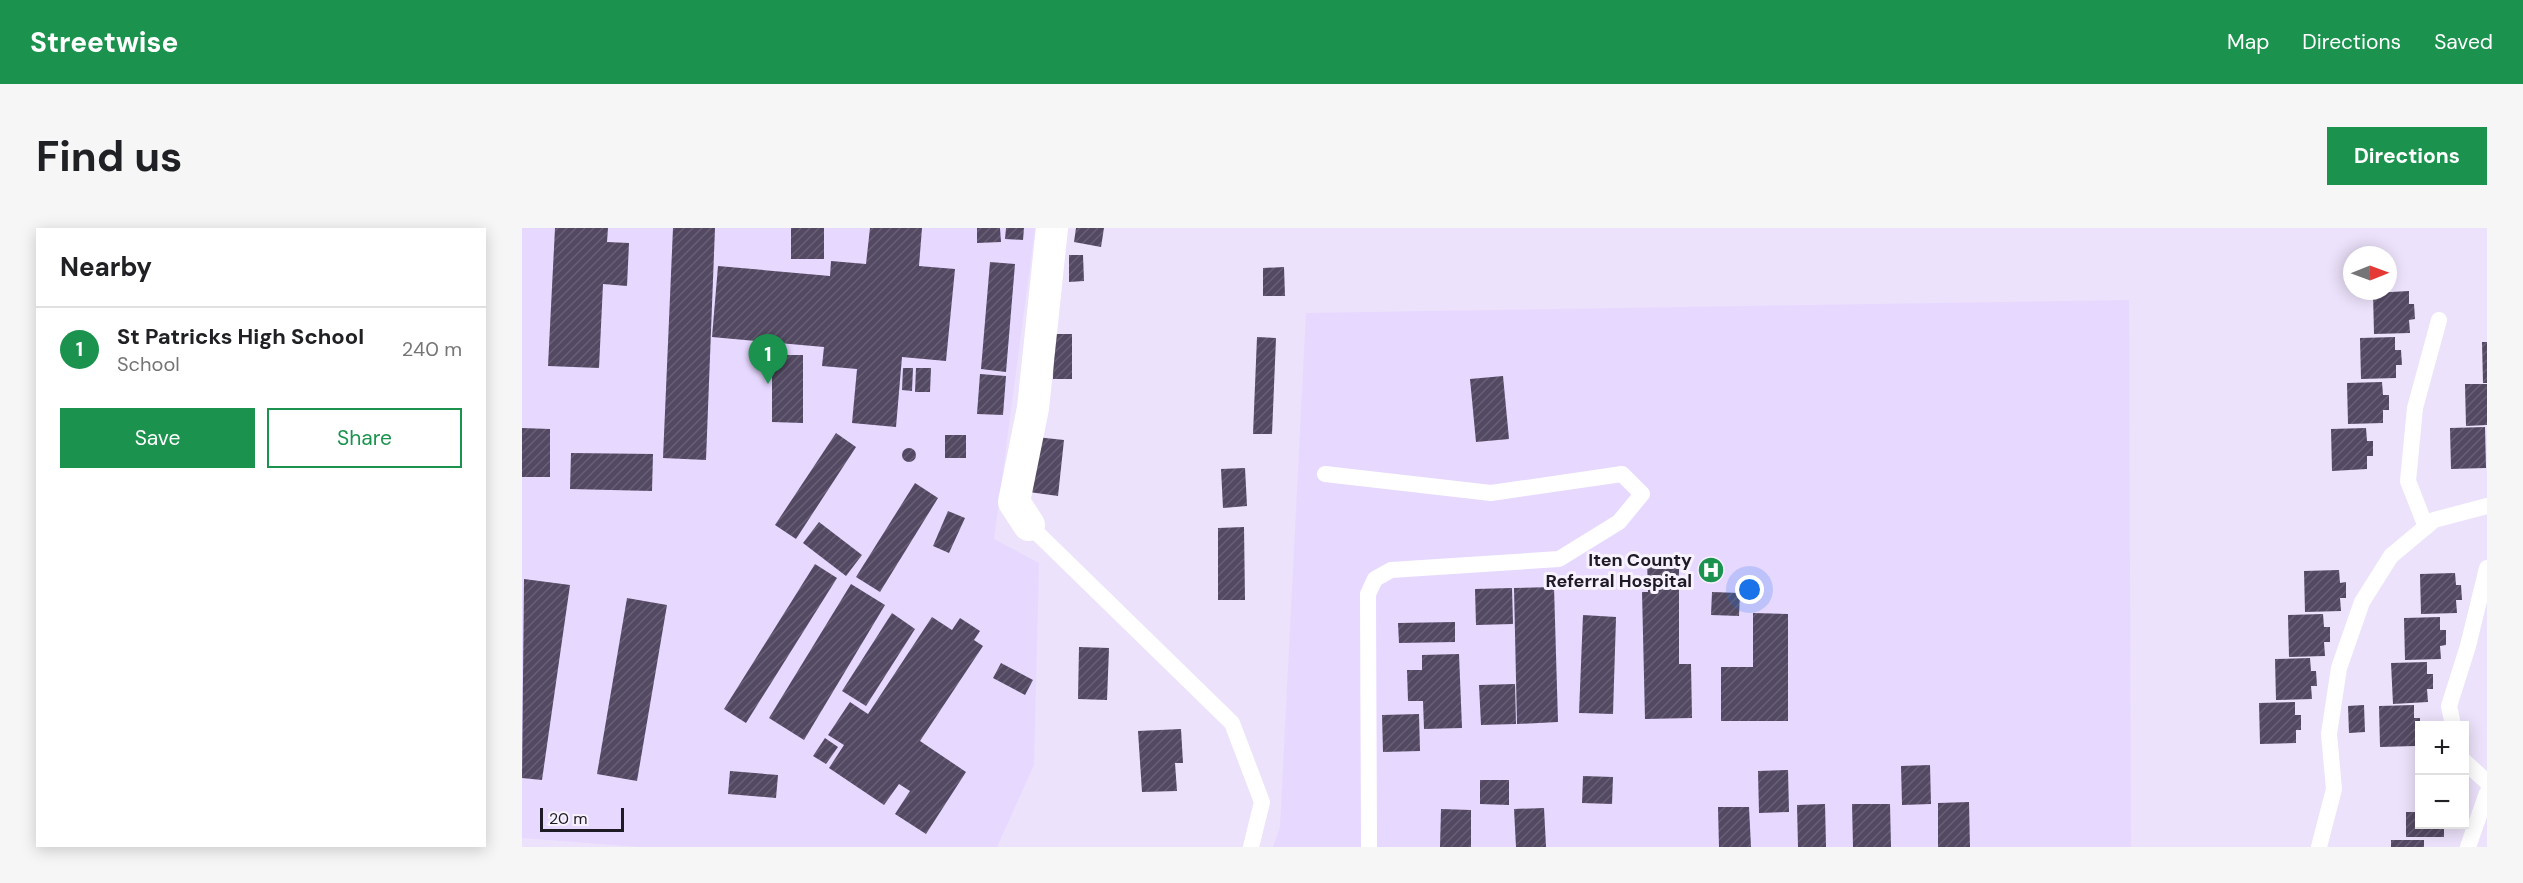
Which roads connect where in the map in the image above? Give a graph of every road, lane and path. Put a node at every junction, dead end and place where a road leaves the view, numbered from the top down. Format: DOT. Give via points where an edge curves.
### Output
graph roads {
  1 [pos="1052,228"];
  2 [pos="2439,320"];
  3 [pos="1325,474"];
  4 [pos="2487,506"];
  5 [pos="1029,525"];
  6 [pos="2426,527"];
  7 [pos="2487,568"];
  8 [pos="2453,721"];
  9 [pos="2469,766"];
  10 [pos="2487,782"];
  11 [pos="2487,793"];
  12 [pos="1251,847"];
  13 [pos="1369,847"];
  14 [pos="2319,847"];
  15 [pos="2468,847"];
  1 -- 5 [label="street" via="1033,408 1014,502"];
  2 -- 6 [label="lane" via="2415,408 2408,481"];
  3 -- 13 [label="lane" via="1491,493 1622,474 1642,494 1619,522 1559,559 1391,570 1375,579 1368,594"];
  4 -- 6 [label="lane" via="2434,520"];
  5 -- 12 [label="lane" via="1232,723 1262,802"];
  6 -- 14 [label="lane" via="2391,556 2362,602 2339,668 2329,734 2334,789"];
  7 -- 8 [label="lane" via="2450,706"];
  9 -- 10 [label="lane"];
  11 -- 15 [label="lane"];
}
